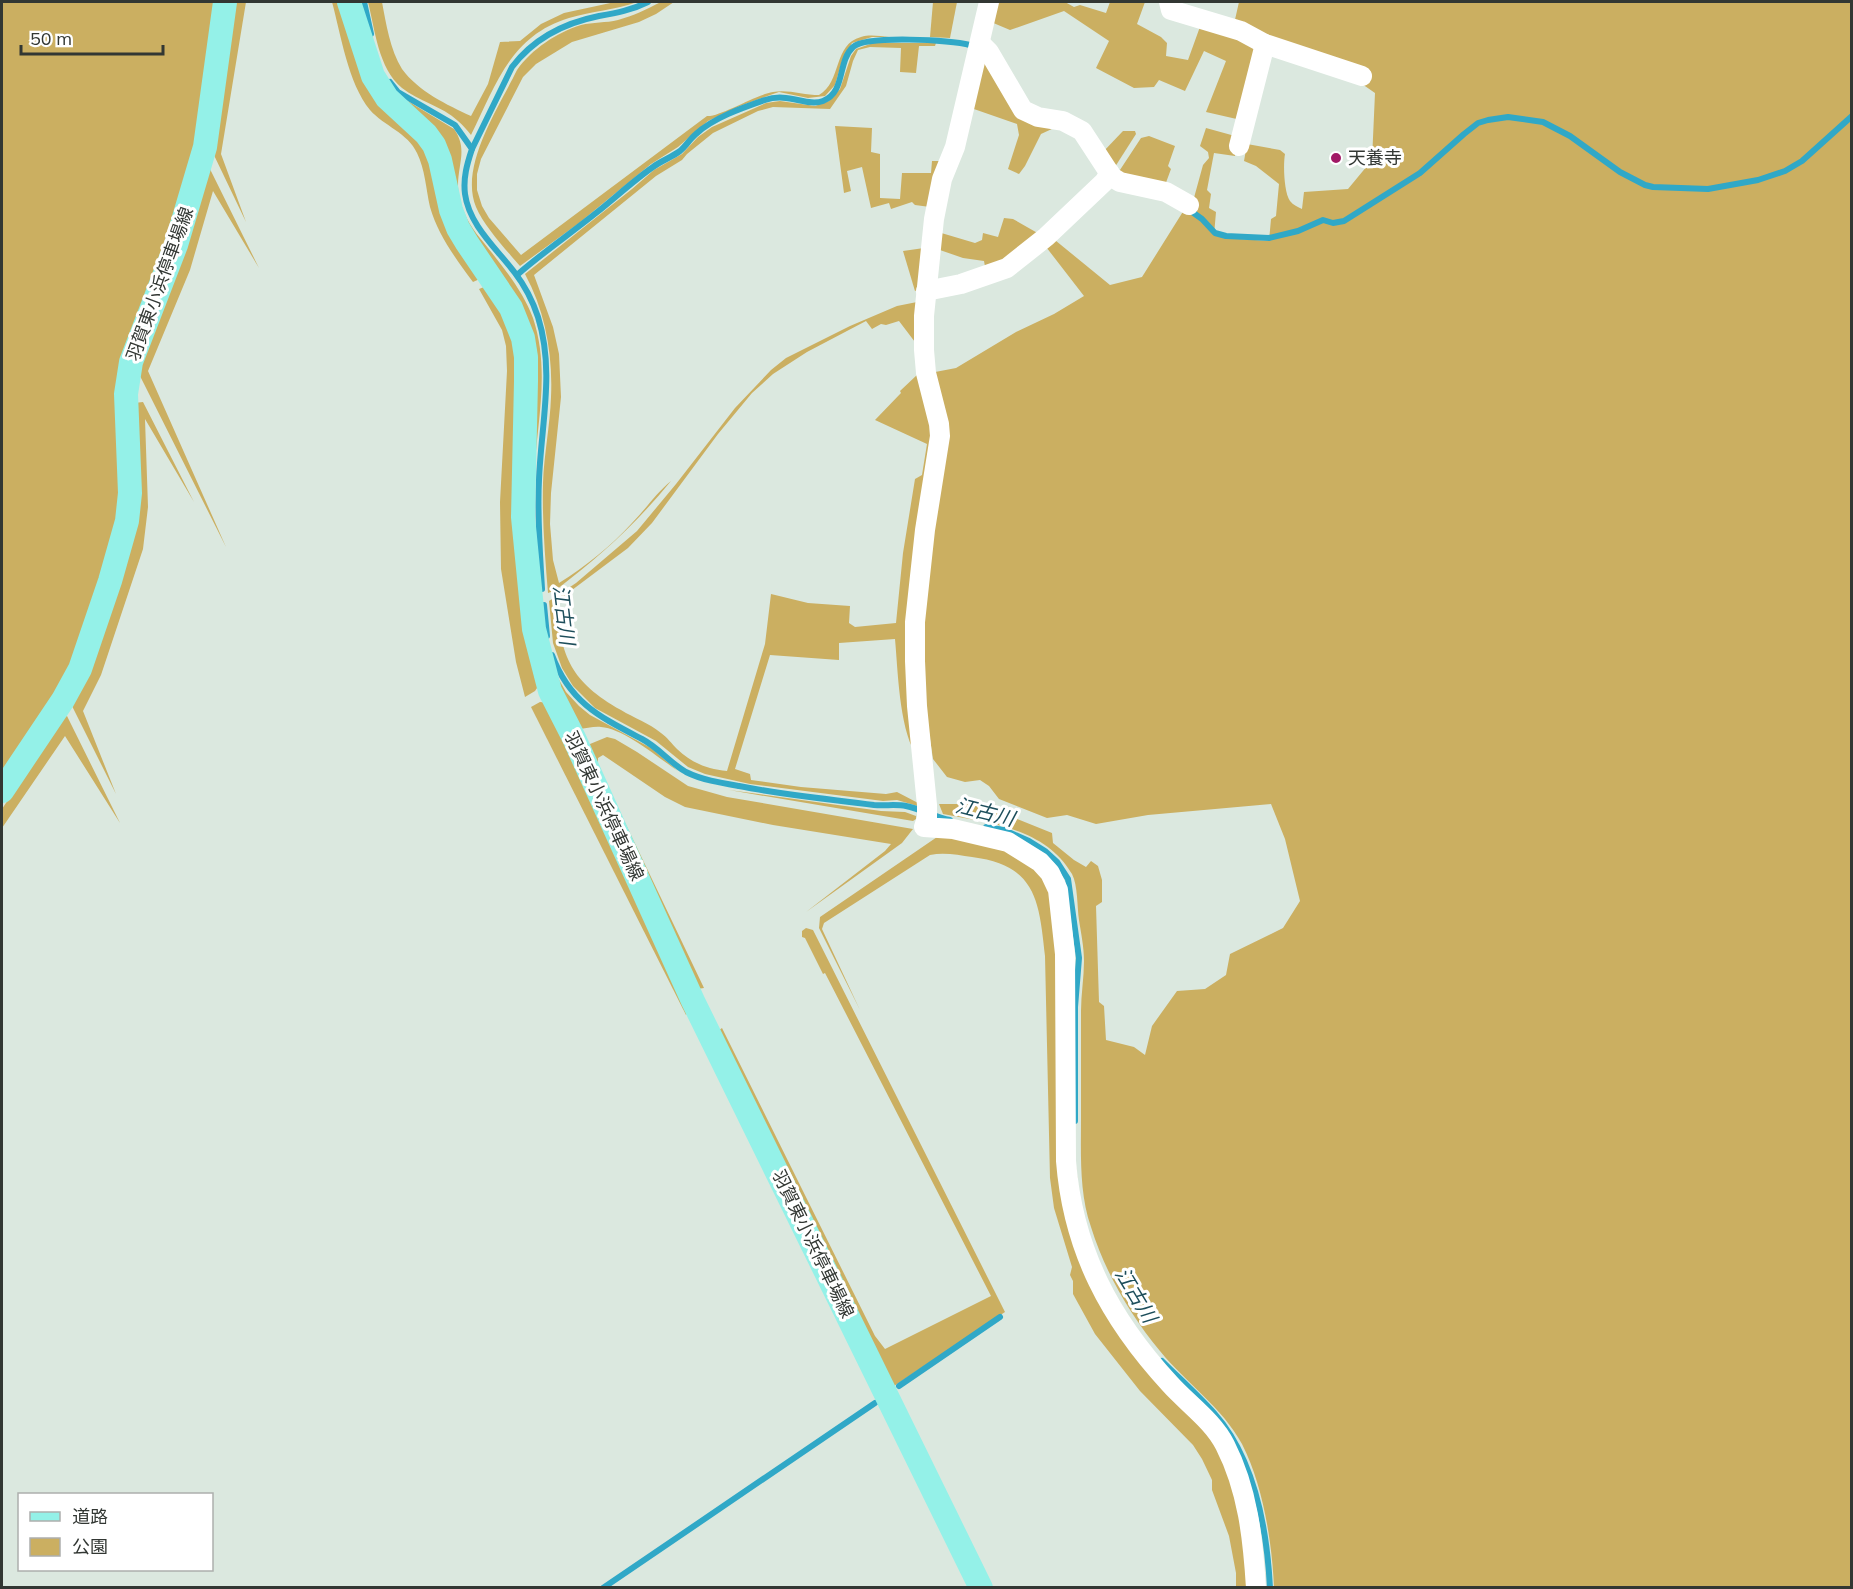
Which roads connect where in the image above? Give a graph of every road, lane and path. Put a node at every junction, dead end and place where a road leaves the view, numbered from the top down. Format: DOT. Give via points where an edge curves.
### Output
graph roads {
  1 [pos="225,2"];
  2 [pos="349,2"];
  3 [pos="989,2"];
  4 [pos="1169,2"];
  5 [pos="980,44"];
  6 [pos="1265,45"];
  7 [pos="1362,76"];
  8 [pos="1239,146"];
  9 [pos="1110,174"];
  10 [pos="1189,205"];
  11 [pos="926,291"];
  12 [pos="2,791"];
  13 [pos="981,1587"];
  14 [pos="1256,1587"];
  1 -- 12 [label="main road, 羽賀東小浜停車場線" via="202,157 176,245 131,362 126,394 130,493 127,521 80,669"];
  2 -- 13 [label="main road, 羽賀東小浜停車場線" via="373,76 387,98 434,145 459,228 511,308 523,338 523,517 534,629 550,691 693,1001"];
  3 -- 5 [label="street"];
  4 -- 6 [label="street" via="1171,10 1241,31"];
  5 -- 9 [label="street" via="989,52 1023,110 1063,121 1082,131"];
  5 -- 11 [label="street" via="955,147 938,196"];
  6 -- 7 [label="street"];
  6 -- 8 [label="street"];
  9 -- 10 [label="street" via="1120,182 1166,192"];
  9 -- 11 [label="street" via="1046,237 1007,268"];
  11 -- 14 [label="street" via="926,373 940,436 915,622 917,706 927,812 924,826 1008,842 1040,862 1058,890 1065,954 1066,1161 1079,1235 1102,1294 1133,1340 1224,1443 1242,1487 1251,1525"];
}
